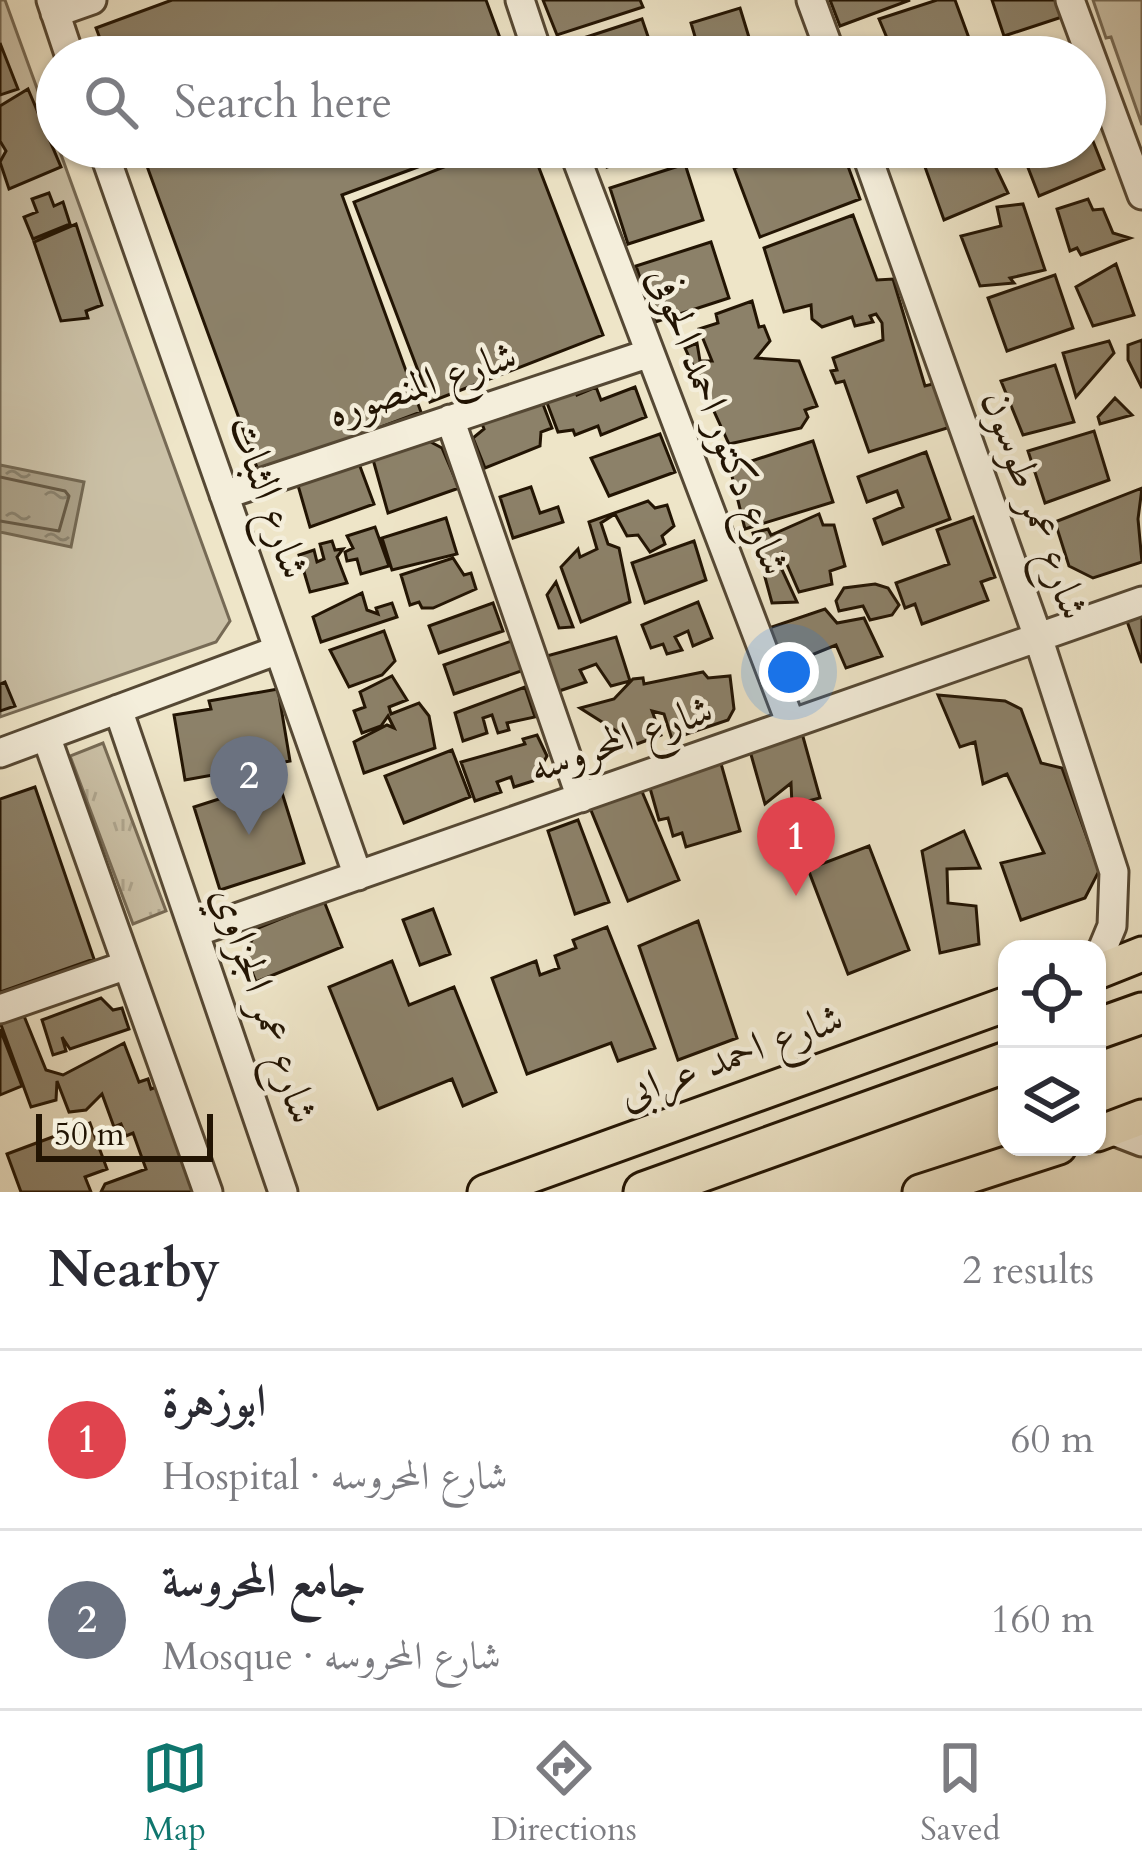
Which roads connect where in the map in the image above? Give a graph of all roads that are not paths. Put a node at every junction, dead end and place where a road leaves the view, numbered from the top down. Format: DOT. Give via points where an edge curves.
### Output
graph roads {
  1 [pos="92,0"];
  2 [pos="520,0"];
  3 [pos="811,0"];
  4 [pos="1070,0"];
  5 [pos="53,7"];
  6 [pos="63,36"];
  7 [pos="532,36"];
  8 [pos="824,36"];
  9 [pos="1083,36"];
  10 [pos="1106,98"];
  11 [pos="109,168"];
  12 [pos="580,168"];
  13 [pos="871,168"];
  14 [pos="1142,195"];
  15 [pos="646,354"];
  16 [pos="450,419"];
  17 [pos="224,495"];
  18 [pos="1142,601"];
  19 [pos="1038,638"];
  20 [pos="278,650"];
  21 [pos="118,709"];
  22 [pos="791,724"];
  23 [pos="46,736"];
  24 [pos="0,753"];
  25 [pos="581,798"];
  26 [pos="358,876"];
  27 [pos="196,932"];
  28 [pos="1106,942"];
  29 [pos="1142,953"];
  30 [pos="1106,964"];
  31 [pos="128,965"];
  32 [pos="998,1007"];
  33 [pos="0,1009"];
  34 [pos="1142,1013"];
  35 [pos="1106,1026"];
  36 [pos="998,1065"];
  37 [pos="1031,1156"];
  38 [pos="208,1192"];
  39 [pos="283,1192"];
  40 [pos="485,1192"];
  41 [pos="644,1192"];
  42 [pos="920,1192"];
  1 -- 5 [label="street"];
  2 -- 7 [label="street"];
  3 -- 8 [label="street"];
  4 -- 9 [label="street"];
  5 -- 6 [label="street"];
  10 -- 14 [label="street"];
  11 -- 17 [label="street, شارع الثبات"];
  12 -- 15 [label="street, شارع دكتور احمد الحوفى"];
  13 -- 19 [label="street, شارع عمر طوسون"];
  15 -- 16 [label="street, شارع المنصوره"];
  15 -- 22 [label="street, شارع دكتور احمد الحوفى"];
  16 -- 17 [label="street, شارع المنصوره"];
  16 -- 25 [label="street"];
  17 -- 20 [label="street, شارع الثبات"];
  18 -- 19 [label="street, شارع المحروسه"];
  19 -- 22 [label="street, شارع المحروسه"];
  19 -- 28 [label="street, شارع عمر طوسون" via="1114,872"];
  20 -- 21 [label="street"];
  20 -- 26 [label="street, شارع الثبات"];
  21 -- 23 [label="street"];
  21 -- 27 [label="street, شارع عمر الجزاوي"];
  22 -- 25 [label="street, شارع المحروسه"];
  23 -- 24 [label="street"];
  23 -- 31 [label="street"];
  25 -- 26 [label="street, شارع المحروسه"];
  26 -- 27 [label="street, شارع المحروسه"];
  27 -- 39 [label="street, شارع عمر الجزاوي"];
  29 -- 30 [label="main road"];
  31 -- 33 [label="street"];
  31 -- 38 [label="street"];
  32 -- 40 [label="main road, شارع احمد عرابى"];
  34 -- 35 [label="highway"];
  36 -- 41 [label="highway"];
  37 -- 42 [label="main road"];
}
